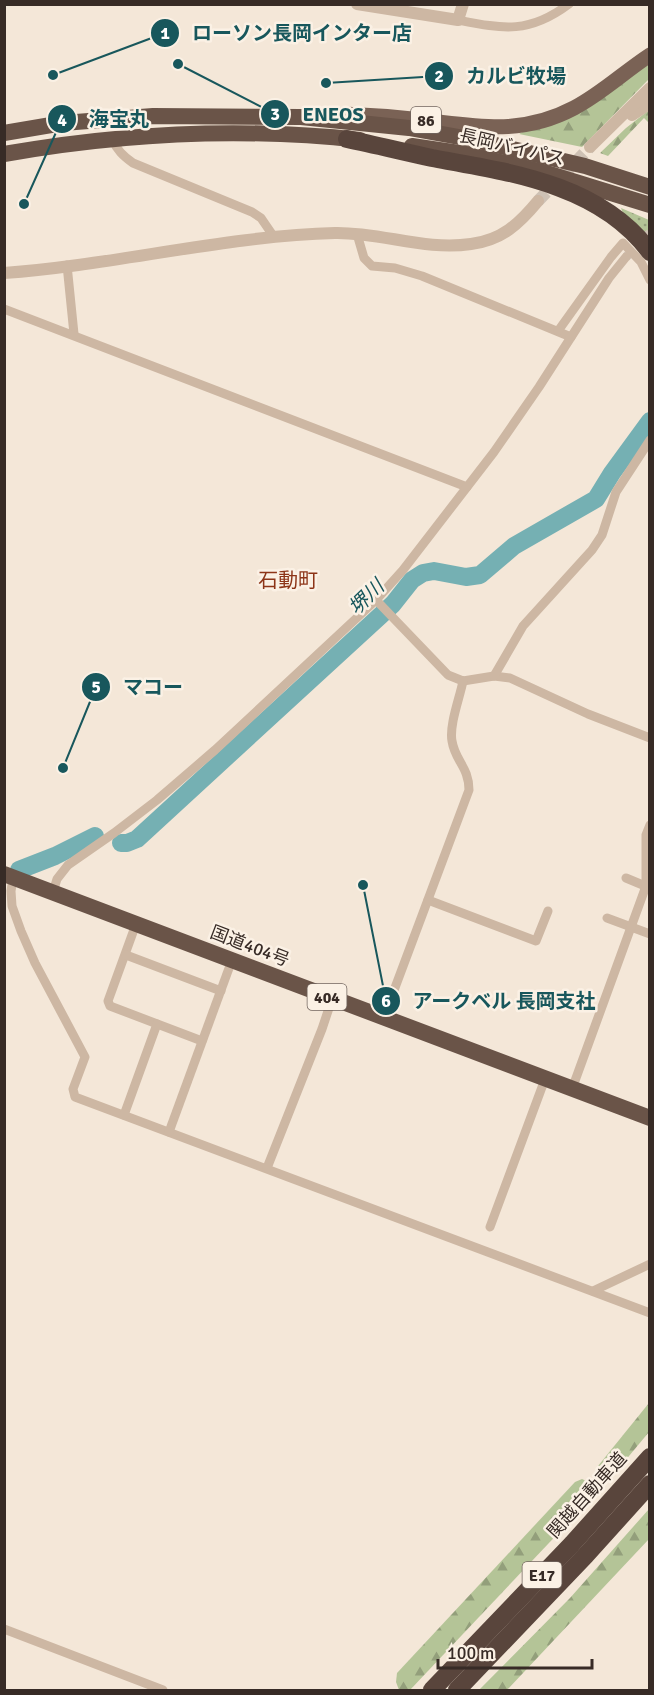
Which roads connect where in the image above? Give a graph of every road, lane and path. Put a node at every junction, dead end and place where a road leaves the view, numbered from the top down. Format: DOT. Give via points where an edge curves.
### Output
graph roads {
  1 [pos="357,4"];
  2 [pos="463,4"];
  3 [pos="569,4"];
  4 [pos="458,20"];
  5 [pos="650,55"];
  6 [pos="650,88"];
  7 [pos="650,103"];
  8 [pos="182,115"];
  9 [pos="4,133"];
  10 [pos="603,133"];
  11 [pos="112,139"];
  12 [pos="348,139"];
  13 [pos="590,147"];
  14 [pos="4,154"];
  15 [pos="650,187"];
  16 [pos="538,201"];
  17 [pos="650,205"];
  18 [pos="357,234"];
  19 [pos="274,237"];
  20 [pos="650,252"];
  21 [pos="626,257"];
  22 [pos="67,266"];
  23 [pos="4,273"];
  24 [pos="650,280"];
  25 [pos="4,309"];
  26 [pos="558,331"];
  27 [pos="74,334"];
  28 [pos="571,337"];
  29 [pos="650,440"];
  30 [pos="467,487"];
  31 [pos="379,603"];
  32 [pos="494,676"];
  33 [pos="463,681"];
  34 [pos="650,738"];
  35 [pos="650,825"];
  36 [pos="9,876"];
  37 [pos="626,878"];
  38 [pos="648,887"];
  39 [pos="53,892"];
  40 [pos="428,900"];
  41 [pos="548,911"];
  42 [pos="608,918"];
  43 [pos="136,924"];
  44 [pos="630,928"];
  45 [pos="650,934"];
  46 [pos="126,955"];
  47 [pos="232,960"];
  48 [pos="221,991"];
  49 [pos="332,999"];
  50 [pos="384,1017"];
  51 [pos="157,1024"];
  52 [pos="202,1041"];
  53 [pos="545,1079"];
  54 [pos="572,1089"];
  55 [pos="124,1115"];
  56 [pos="650,1118"];
  57 [pos="169,1132"];
  58 [pos="267,1168"];
  59 [pos="490,1227"];
  60 [pos="650,1264"];
  61 [pos="593,1291"];
  62 [pos="650,1313"];
  63 [pos="650,1457"];
  64 [pos="650,1484"];
  65 [pos="4,1629"];
  66 [pos="163,1690"];
  67 [pos="432,1690"];
  68 [pos="457,1690"];
  1 -- 4 [label="street"];
  2 -- 4 [label="street"];
  3 -- 4 [label="street" via="540,23 497,26"];
  5 -- 8 [label="main road, 86" via="576,108 514,127 268,110 230,109"];
  6 -- 10 [label="street"];
  7 -- 10 [label="street"];
  8 -- 9 [label="highway, 長岡バイパス" via="105,119"];
  8 -- 15 [label="highway, 長岡バイパス" via="301,117 410,129 585,166"];
  10 -- 13 [label="street"];
  11 -- 12 [label="highway, 長岡バイパス" via="201,132"];
  11 -- 14 [label="highway, 長岡バイパス"];
  11 -- 19 [label="street" via="115,147 133,163 252,213 261,218"];
  12 -- 17 [label="highway, 長岡バイパス" via="476,157 543,172"];
  12 -- 20 [label="highway" via="561,188 608,213"];
  16 -- 18 [label="street" via="512,228 473,244 421,244"];
  18 -- 19 [label="street"];
  18 -- 26 [label="street" via="364,258 372,266 422,276"];
  19 -- 22 [label="street"];
  21 -- 28 [label="street"];
  22 -- 23 [label="street"];
  22 -- 27 [label="street"];
  24 -- 26 [label="street" via="641,262 623,243"];
  25 -- 27 [label="street"];
  26 -- 28 [label="street"];
  27 -- 30 [label="street"];
  28 -- 30 [label="street"];
  29 -- 32 [label="street" via="616,492 602,535 523,626"];
  30 -- 31 [label="street"];
  31 -- 33 [label="street" via="440,668"];
  31 -- 39 [label="street" via="157,800 68,865"];
  32 -- 33 [label="street"];
  32 -- 34 [label="street" via="510,678"];
  33 -- 40 [label="street" via="451,740 466,770 469,790"];
  35 -- 38 [label="street" via="646,835"];
  36 -- 39 [label="highway, 国道404号 / 404"];
  36 -- 55 [label="street" via="12,906 34,963 85,1057 73,1089 75,1097"];
  37 -- 38 [label="street"];
  38 -- 44 [label="street"];
  39 -- 43 [label="highway, 国道404号 / 404"];
  40 -- 41 [label="street" via="536,941"];
  40 -- 50 [label="street"];
  42 -- 44 [label="street"];
  43 -- 46 [label="street"];
  43 -- 47 [label="highway, 国道404号 / 404"];
  44 -- 45 [label="street"];
  44 -- 54 [label="street"];
  46 -- 48 [label="street"];
  46 -- 51 [label="street" via="108,1001 110,1006"];
  47 -- 48 [label="street"];
  47 -- 49 [label="highway, 国道404号 / 404"];
  48 -- 52 [label="street"];
  49 -- 50 [label="highway, 国道404号 / 404"];
  49 -- 58 [label="street"];
  50 -- 53 [label="highway, 国道404号 / 404"];
  51 -- 52 [label="street"];
  51 -- 55 [label="street"];
  52 -- 57 [label="street"];
  53 -- 54 [label="highway, 国道404号 / 404"];
  53 -- 59 [label="street"];
  54 -- 56 [label="highway, 国道404号 / 404"];
  55 -- 57 [label="street"];
  57 -- 58 [label="street"];
  58 -- 61 [label="street"];
  60 -- 61 [label="street"];
  61 -- 62 [label="street"];
  63 -- 67 [label="highway, 関越自動車道 / E17"];
  64 -- 68 [label="highway, E17"];
  65 -- 66 [label="street"];
}
